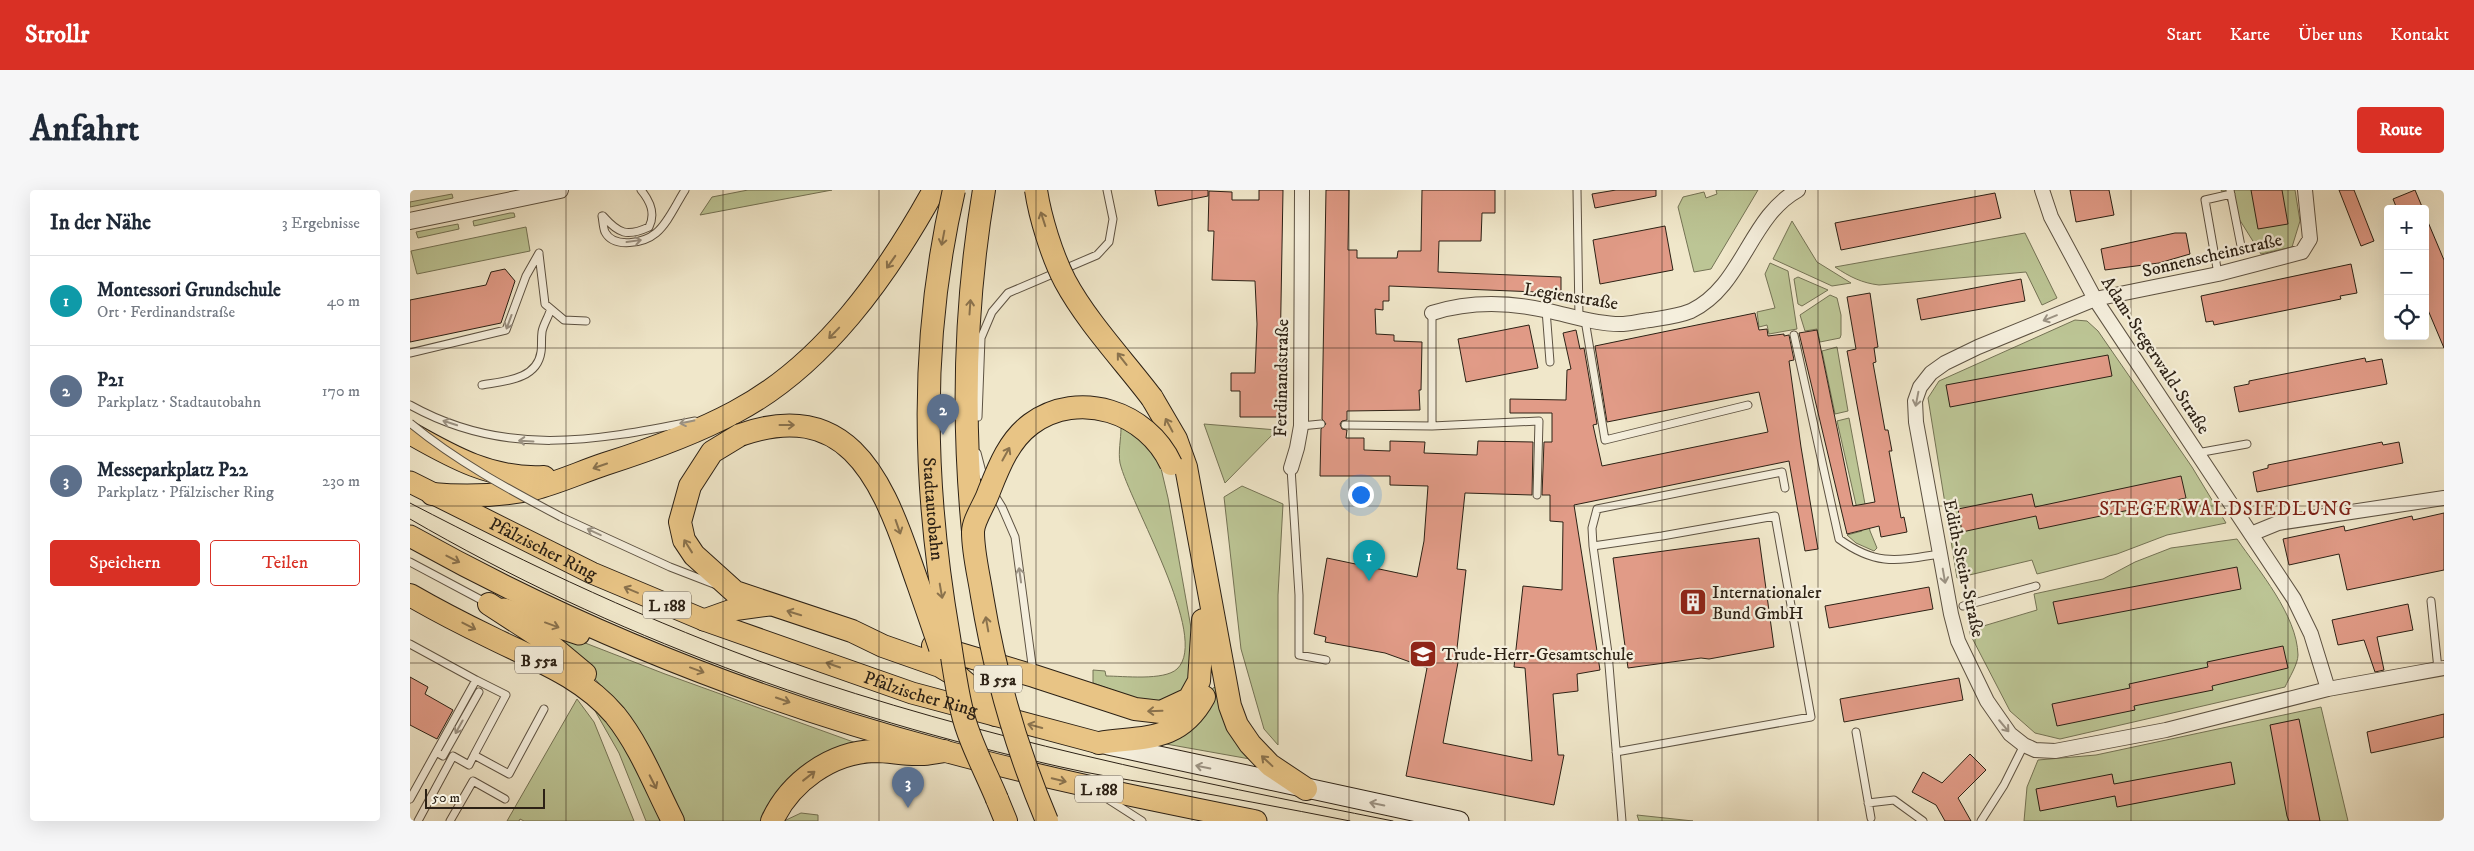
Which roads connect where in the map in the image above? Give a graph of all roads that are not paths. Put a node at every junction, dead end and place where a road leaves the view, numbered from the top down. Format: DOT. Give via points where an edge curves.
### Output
graph roads {
  1 [pos="560,190"];
  2 [pos="641,190"];
  3 [pos="685,190"];
  4 [pos="934,190"];
  5 [pos="954,190"];
  6 [pos="984,190"];
  7 [pos="1036,190"];
  8 [pos="1107,190"];
  9 [pos="1302,190"];
  10 [pos="1577,190"];
  11 [pos="1798,190"];
  12 [pos="2042,190"];
  13 [pos="2305,190"];
  14 [pos="2230,192"];
  15 [pos="410,221"];
  16 [pos="2240,246"];
  17 [pos="2218,274"];
  18 [pos="2095,299"];
  19 [pos="1546,310"];
  20 [pos="550,311"];
  21 [pos="1432,314"];
  22 [pos="1582,318"];
  23 [pos="586,321"];
  24 [pos="1794,334"];
  25 [pos="410,353"];
  26 [pos="1550,362"];
  27 [pos="482,385"];
  28 [pos="410,404"];
  29 [pos="1748,405"];
  30 [pos="742,408"];
  31 [pos="978,422"];
  32 [pos="410,423"];
  33 [pos="1321,424"];
  34 [pos="1345,425"];
  35 [pos="1301,426"];
  36 [pos="1432,426"];
  37 [pos="410,433"];
  38 [pos="977,441"];
  39 [pos="2247,444"];
  40 [pos="2197,453"];
  41 [pos="1291,468"];
  42 [pos="574,475"];
  43 [pos="410,482"];
  44 [pos="1785,488"];
  45 [pos="432,494"];
  46 [pos="1537,495"];
  47 [pos="2444,498"];
  48 [pos="973,531"];
  49 [pos="2251,534"];
  50 [pos="410,536"];
  51 [pos="1593,546"];
  52 [pos="1940,554"];
  53 [pos="410,562"];
  54 [pos="2036,586"];
  55 [pos="735,592"];
  56 [pos="410,595"];
  57 [pos="2431,602"];
  58 [pos="489,604"];
  59 [pos="769,605"];
  60 [pos="1963,606"];
  61 [pos="704,620"];
  62 [pos="1203,620"];
  63 [pos="852,631"];
  64 [pos="410,644"];
  65 [pos="657,655"];
  66 [pos="1326,660"];
  67 [pos="2441,669"];
  68 [pos="1034,676"];
  69 [pos="476,680"];
  70 [pos="2328,689"];
  71 [pos="479,692"];
  72 [pos="606,705"];
  73 [pos="544,709"];
  74 [pos="962,713"];
  75 [pos="996,716"];
  76 [pos="1856,732"];
  77 [pos="1099,743"];
  78 [pos="2024,744"];
  79 [pos="944,751"];
  80 [pos="436,752"];
  81 [pos="1616,752"];
  82 [pos="474,755"];
  83 [pos="1091,787"];
  84 [pos="1306,790"];
  85 [pos="410,799"];
  86 [pos="505,799"];
  87 [pos="1868,802"];
  88 [pos="996,810"];
  89 [pos="1871,818"];
  90 [pos="418,821"];
  91 [pos="450,821"];
  92 [pos="673,821"];
  93 [pos="772,821"];
  94 [pos="1006,821"];
  95 [pos="1047,821"];
  96 [pos="1142,821"];
  97 [pos="1256,821"];
  98 [pos="1459,821"];
  99 [pos="1622,821"];
  100 [pos="1922,821"];
  101 [pos="1981,821"];
  1 -- 15 [label="street"];
  2 -- 3 [label="lane, one-way" via="653,214 649,227 625,233 614,229 602,216 604,230 611,238 635,242 655,233"];
  4 -- 30 [label="highway, one-way" via="903,245 866,297 832,336 786,378"];
  5 -- 74 [label="highway, Stadtautobahn / B 55a, one-way, bridge" via="942,239 932,315 928,448 938,576"];
  48 -- 6 [label="highway, B 55a, one-way" via="968,486 966,377 974,247"];
  84 -- 7 [label="highway, one-way, bridge" via="1270,765 1237,725 1226,685 1186,467 1176,439 1152,398 1065,281"];
  8 -- 31 [label="lane" via="1112,219 1109,242 1096,255 1008,293 992,312 981,338"];
  9 -- 35 [label="street, Ferdinandstraße"];
  10 -- 22 [label="lane"];
  11 -- 22 [label="street, Legienstraße" via="1784,198 1772,212 1732,276 1713,297 1690,311 1661,319 1620,324"];
  12 -- 18 [label="street, Adam-Stegerwald-Straße" via="2051,217"];
  13 -- 17 [label="street, Sonnenscheinstraße" via="2310,239 2302,252"];
  14 -- 16 [label="lane"];
  14 -- 17 [label="lane" via="2205,200"];
  17 -- 18 [label="street, Sonnenscheinstraße"];
  18 -- 40 [label="street, Adam-Stegerwald-Straße"];
  18 -- 52 [label="street, Edith-Stein-Straße, one-way" via="1945,363 1920,387 1915,401 1916,422"];
  19 -- 21 [label="street, Legienstraße" via="1487,303 1454,306"];
  19 -- 22 [label="street, Legienstraße"];
  19 -- 26 [label="lane"];
  20 -- 23 [label="lane" via="564,320"];
  20 -- 25 [label="lane, one-way" via="545,304 539,254 526,276 506,330"];
  20 -- 27 [label="lane" via="542,332 537,365 527,374"];
  21 -- 36 [label="lane"];
  22 -- 29 [label="lane" via="1605,440"];
  24 -- 52 [label="lane" via="1839,539 1857,552 1888,561"];
  30 -- 28 [label="lane, one-way" via="590,439 546,442 492,435 434,418"];
  30 -- 42 [label="highway, one-way" via="646,450"];
  55 -- 32 [label="lane, one-way, bridge" via="670,567 504,488 436,445"];
  33 -- 35 [label="lane"];
  34 -- 36 [label="lane"];
  35 -- 41 [label="street, Ferdinandstraße"];
  36 -- 46 [label="lane" via="1539,421"];
  37 -- 42 [label="highway" via="454,459 484,470 536,477"];
  68 -- 38 [label="lane, one-way" via="1015,537 983,476"];
  39 -- 40 [label="lane"];
  40 -- 49 [label="street, Adam-Stegerwald-Straße"];
  41 -- 66 [label="lane, Ferdinandstraße" via="1299,594 1299,655"];
  42 -- 45 [label="highway" via="534,488 497,494"];
  43 -- 45 [label="main road, Pfälzischer Ring / L 188"];
  44 -- 51 [label="lane" via="1782,472 1597,509 1592,528"];
  61 -- 45 [label="main road, Pfälzischer Ring / L 188, one-way" via="592,573"];
  47 -- 49 [label="street" via="2278,523"];
  48 -- 62 [label="highway, one-way, bridge" via="1007,451 1030,424 1059,410 1098,407 1135,421 1164,450 1183,498"];
  95 -- 48 [label="highway, B 55a, one-way, bridge" via="998,680"];
  49 -- 70 [label="street, Adam-Stegerwald-Straße" via="2304,616"];
  50 -- 65 [label="main road, L 188, one-way" via="534,601"];
  51 -- 81 [label="lane" via="1608,653"];
  51 -- 81 [label="lane" via="1775,516 1811,717"];
  52 -- 78 [label="street, Edith-Stein-Straße, one-way" via="1958,641 1990,707 2010,734"];
  53 -- 58 [label="lane"];
  54 -- 60 [label="lane"];
  55 -- 59 [label="highway"];
  55 -- 74 [label="highway, one-way, bridge" via="694,555 684,540 680,522 685,499 700,468 712,452 763,426 807,426 830,434 851,448 871,470 892,510"];
  56 -- 72 [label="highway, B 55a, one-way" via="545,662"];
  57 -- 67 [label="lane"];
  58 -- 65 [label="main road, one-way" via="567,631"];
  58 -- 72 [label="highway" via="568,658 590,679"];
  59 -- 61 [label="main road" via="732,610"];
  63 -- 59 [label="highway, one-way"];
  75 -- 61 [label="main road, Pfälzischer Ring / L 188, one-way" via="912,692"];
  62 -- 68 [label="highway, one-way" via="1199,680 1188,699 1171,709 1135,710"];
  62 -- 77 [label="highway" via="1211,665 1210,678 1207,691 1194,710 1178,725 1158,736"];
  63 -- 68 [label="highway" via="883,633"];
  63 -- 75 [label="highway" via="940,666 974,690"];
  64 -- 69 [label="lane"];
  65 -- 79 [label="main road, L 188, one-way" via="849,723"];
  67 -- 70 [label="street, Edith-Stein-Straße"];
  69 -- 80 [label="lane"];
  69 -- 82 [label="lane" via="506,695"];
  70 -- 78 [label="street, Edith-Stein-Straße" via="2166,730 2055,751 2035,750"];
  71 -- 80 [label="lane, one-way" via="443,756"];
  72 -- 92 [label="highway, B 55a, one-way" via="634,742"];
  73 -- 82 [label="lane" via="509,774"];
  74 -- 88 [label="highway, Stadtautobahn / B 55a, bridge"];
  77 -- 75 [label="main road, Pfälzischer Ring / L 188, one-way"];
  76 -- 87 [label="lane"];
  84 -- 77 [label="main road, Pfälzischer Ring / L 188, one-way"];
  78 -- 101 [label="lane" via="2004,785"];
  79 -- 83 [label="main road, L 188, one-way"];
  93 -- 79 [label="highway, one-way" via="789,792 822,765 851,754 867,752 921,754"];
  80 -- 85 [label="lane"];
  81 -- 99 [label="lane"];
  82 -- 90 [label="lane" via="469,765 453,756"];
  83 -- 96 [label="lane"];
  83 -- 97 [label="main road, L 188"];
  98 -- 84 [label="main road, Pfälzischer Ring / L 188, one-way"];
  86 -- 91 [label="lane" via="473,781"];
  87 -- 89 [label="lane"];
  87 -- 100 [label="lane" via="1894,800"];
  88 -- 94 [label="highway, Stadtautobahn / B 55a"];
}
